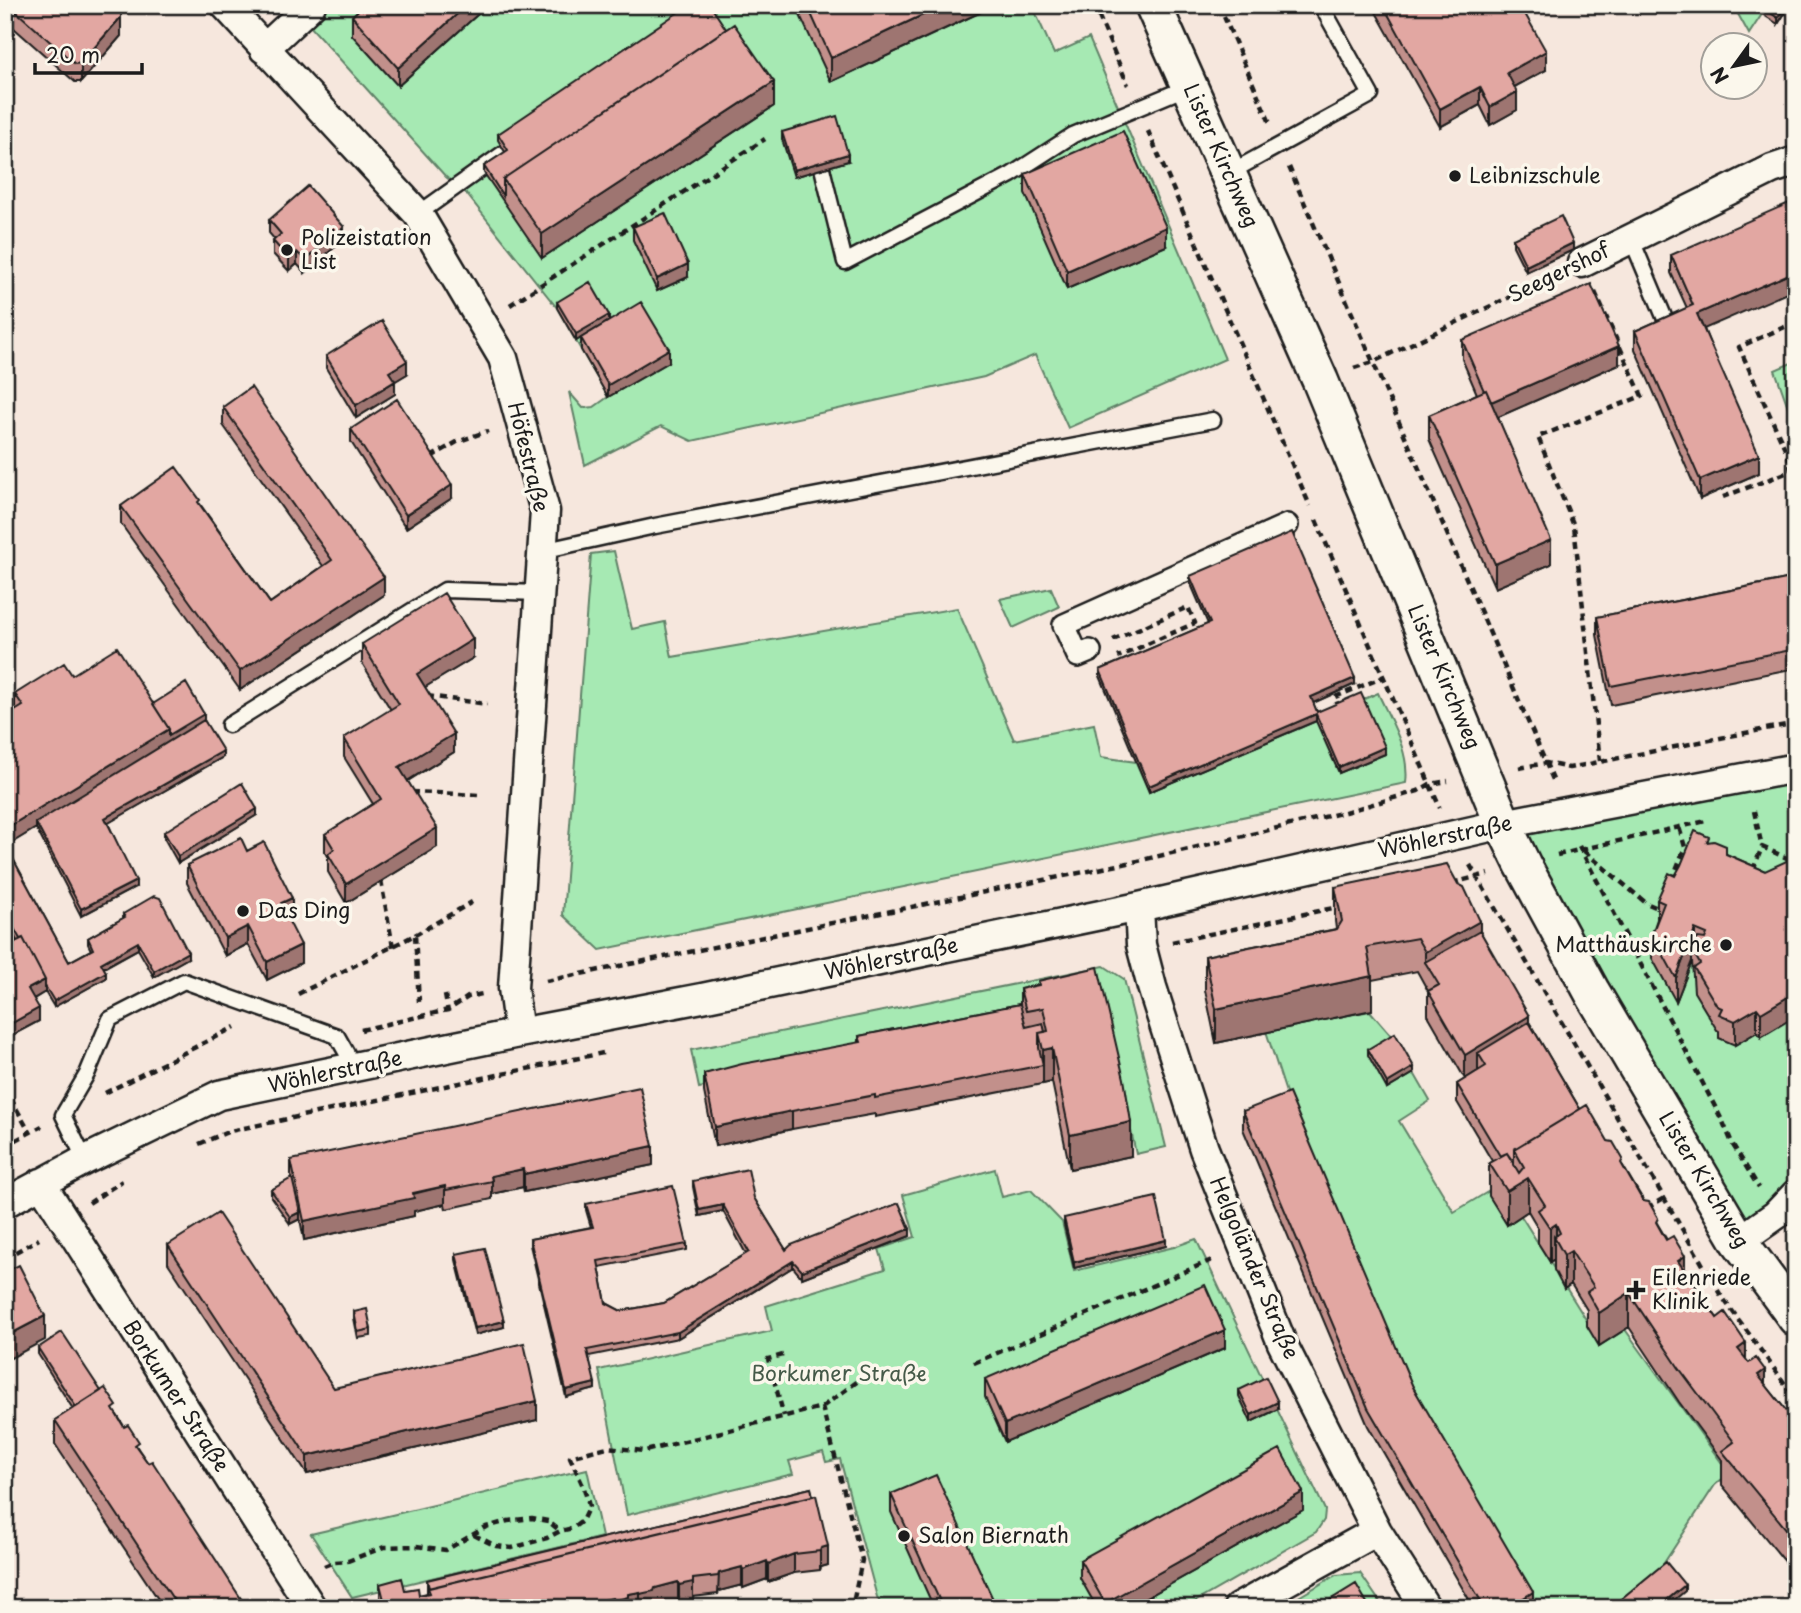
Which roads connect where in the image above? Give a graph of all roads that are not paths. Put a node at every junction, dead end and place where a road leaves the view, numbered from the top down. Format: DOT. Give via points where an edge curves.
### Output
graph roads {
  1 [pos="225,5"];
  2 [pos="311,5"];
  3 [pos="1321,5"];
  4 [pos="1156,6"];
  5 [pos="264,48"];
  6 [pos="1189,86"];
  7 [pos="505,152"];
  8 [pos="1796,161"];
  9 [pos="822,168"];
  10 [pos="1229,173"];
  11 [pos="418,214"];
  12 [pos="1631,238"];
  13 [pos="1582,263"];
  14 [pos="1668,326"];
  15 [pos="1213,420"];
  16 [pos="1287,525"];
  17 [pos="542,551"];
  18 [pos="539,593"];
  19 [pos="1098,657"];
  20 [pos="229,725"];
  21 [pos="1796,768"];
  22 [pos="1503,824"];
  23 [pos="1139,907"];
  24 [pos="519,1033"];
  25 [pos="355,1068"];
  26 [pos="85,1160"];
  27 [pos="41,1183"];
  28 [pos="1796,1194"];
  29 [pos="5,1203"];
  30 [pos="1739,1241"];
  31 [pos="1796,1318"];
  32 [pos="1377,1531"];
  33 [pos="312,1608"];
  34 [pos="1238,1608"];
  35 [pos="1426,1608"];
  1 -- 5 [label="street, Höfestraße"];
  2 -- 5 [label="street"];
  3 -- 10 [label="lane" via="1371,95"];
  4 -- 6 [label="street, Lister Kirchweg"];
  5 -- 11 [label="street, Höfestraße"];
  6 -- 9 [label="lane" via="1073,135 1011,175 845,262"];
  6 -- 10 [label="street, Lister Kirchweg"];
  7 -- 11 [label="lane"];
  8 -- 12 [label="street, Seegershof"];
  10 -- 22 [label="street, Lister Kirchweg" via="1320,380"];
  11 -- 17 [label="street, Höfestraße" via="503,358 545,511"];
  12 -- 13 [label="street, Seegershof"];
  12 -- 14 [label="lane"];
  15 -- 17 [label="lane"];
  16 -- 19 [label="street" via="1232,557 1063,625 1078,656"];
  17 -- 18 [label="street, Höfestraße"];
  18 -- 20 [label="lane" via="445,590"];
  18 -- 24 [label="street, Höfestraße" via="513,988"];
  21 -- 22 [label="street, Wöhlerstraße"];
  22 -- 23 [label="street, Wöhlerstraße"];
  22 -- 30 [label="street, Lister Kirchweg" via="1592,992"];
  23 -- 24 [label="street, Wöhlerstraße"];
  23 -- 32 [label="street, Helgoländer Straße" via="1141,945 1152,987 1204,1149 1283,1343"];
  24 -- 25 [label="street, Wöhlerstraße"];
  25 -- 26 [label="street, Wöhlerstraße" via="219,1096"];
  25 -- 26 [label="lane" via="337,1036 184,981 110,1019 87,1074 63,1115"];
  26 -- 27 [label="street, Wöhlerstraße"];
  27 -- 29 [label="street, Wöhlerstraße"];
  27 -- 33 [label="street, Borkumer Straße"];
  28 -- 30 [label="street"];
  30 -- 31 [label="street, Lister Kirchweg"];
  32 -- 34 [label="street"];
  32 -- 35 [label="street, Helgoländer Straße"];
}
